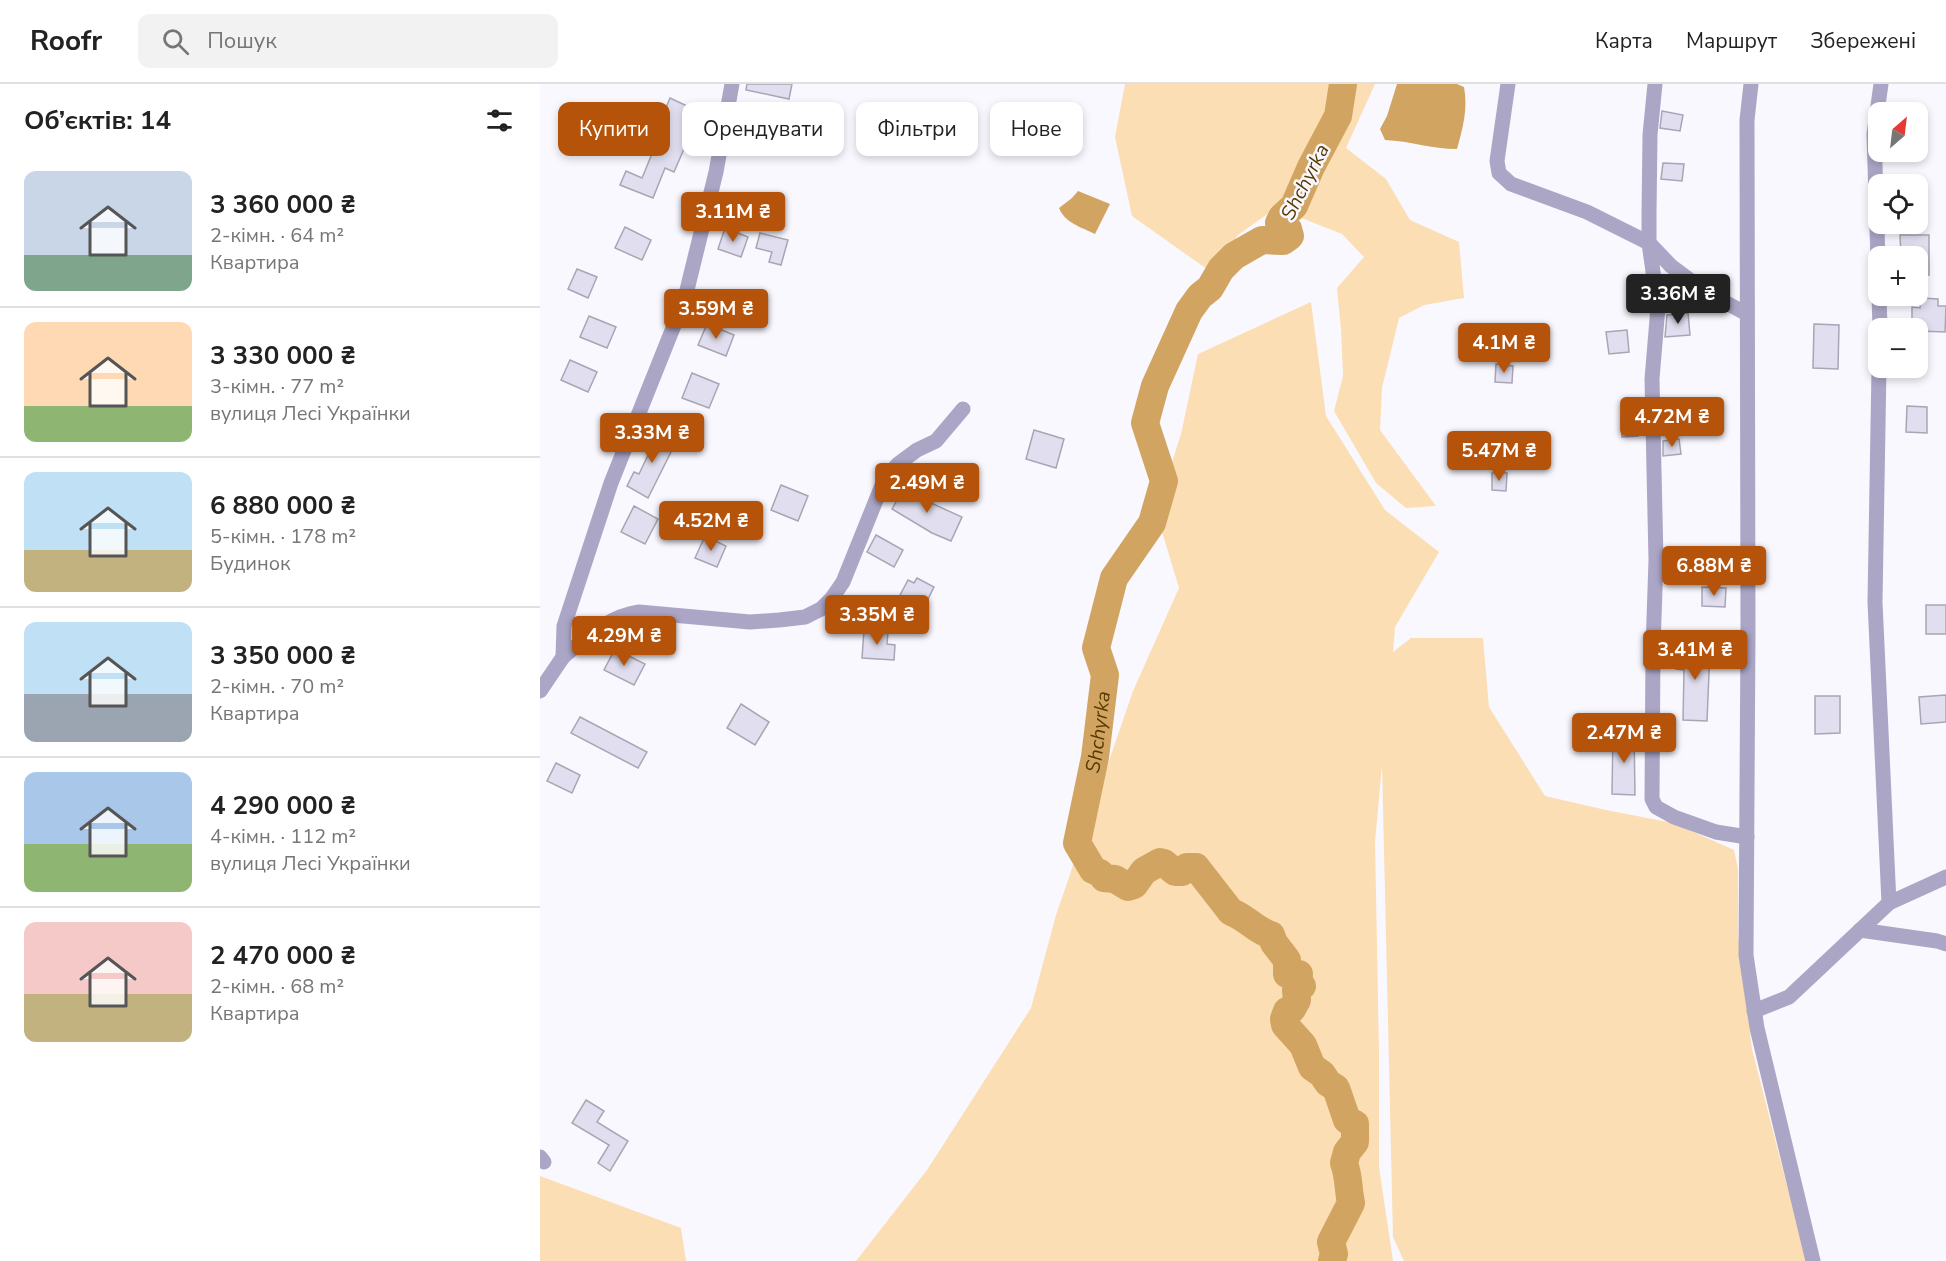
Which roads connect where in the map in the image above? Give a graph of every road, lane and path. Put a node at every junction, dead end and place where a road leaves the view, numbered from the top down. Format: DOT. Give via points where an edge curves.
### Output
graph roads {
  1 [pos="732,84"];
  2 [pos="1508,84"];
  3 [pos="1655,84"];
  4 [pos="1751,84"];
  5 [pos="1881,84"];
  6 [pos="1649,243"];
  7 [pos="1878,246"];
  8 [pos="1747,314"];
  9 [pos="1879,378"];
  10 [pos="963,409"];
  11 [pos="563,657"];
  12 [pos="540,691"];
  13 [pos="1747,837"];
  14 [pos="1946,877"];
  15 [pos="1889,903"];
  16 [pos="1860,930"];
  17 [pos="1946,944"];
  18 [pos="1754,1011"];
  19 [pos="1813,1261"];
  1 -- 11 [label="street" via="716,172 685,298 611,483 564,626"];
  2 -- 6 [label="street" via="1497,161 1499,173 1511,184 1587,212"];
  3 -- 6 [label="street" via="1650,135"];
  4 -- 8 [label="street" via="1747,120"];
  5 -- 7 [label="street" via="1874,134"];
  6 -- 8 [label="street" via="1671,266 1706,292"];
  6 -- 13 [label="street" via="1658,307 1652,379 1656,560 1652,799 1656,807 1674,817 1716,832"];
  8 -- 13 [label="street"];
  9 -- 15 [label="street" via="1875,602"];
  10 -- 11 [label="street" via="936,441 916,450 885,478 843,582 820,609 805,617 750,621 625,614"];
  11 -- 12 [label="street"];
  13 -- 18 [label="street" via="1746,955"];
  14 -- 15 [label="street"];
  15 -- 16 [label="street"];
  16 -- 17 [label="street"];
  16 -- 18 [label="street" via="1789,997"];
  18 -- 19 [label="street"];
}
